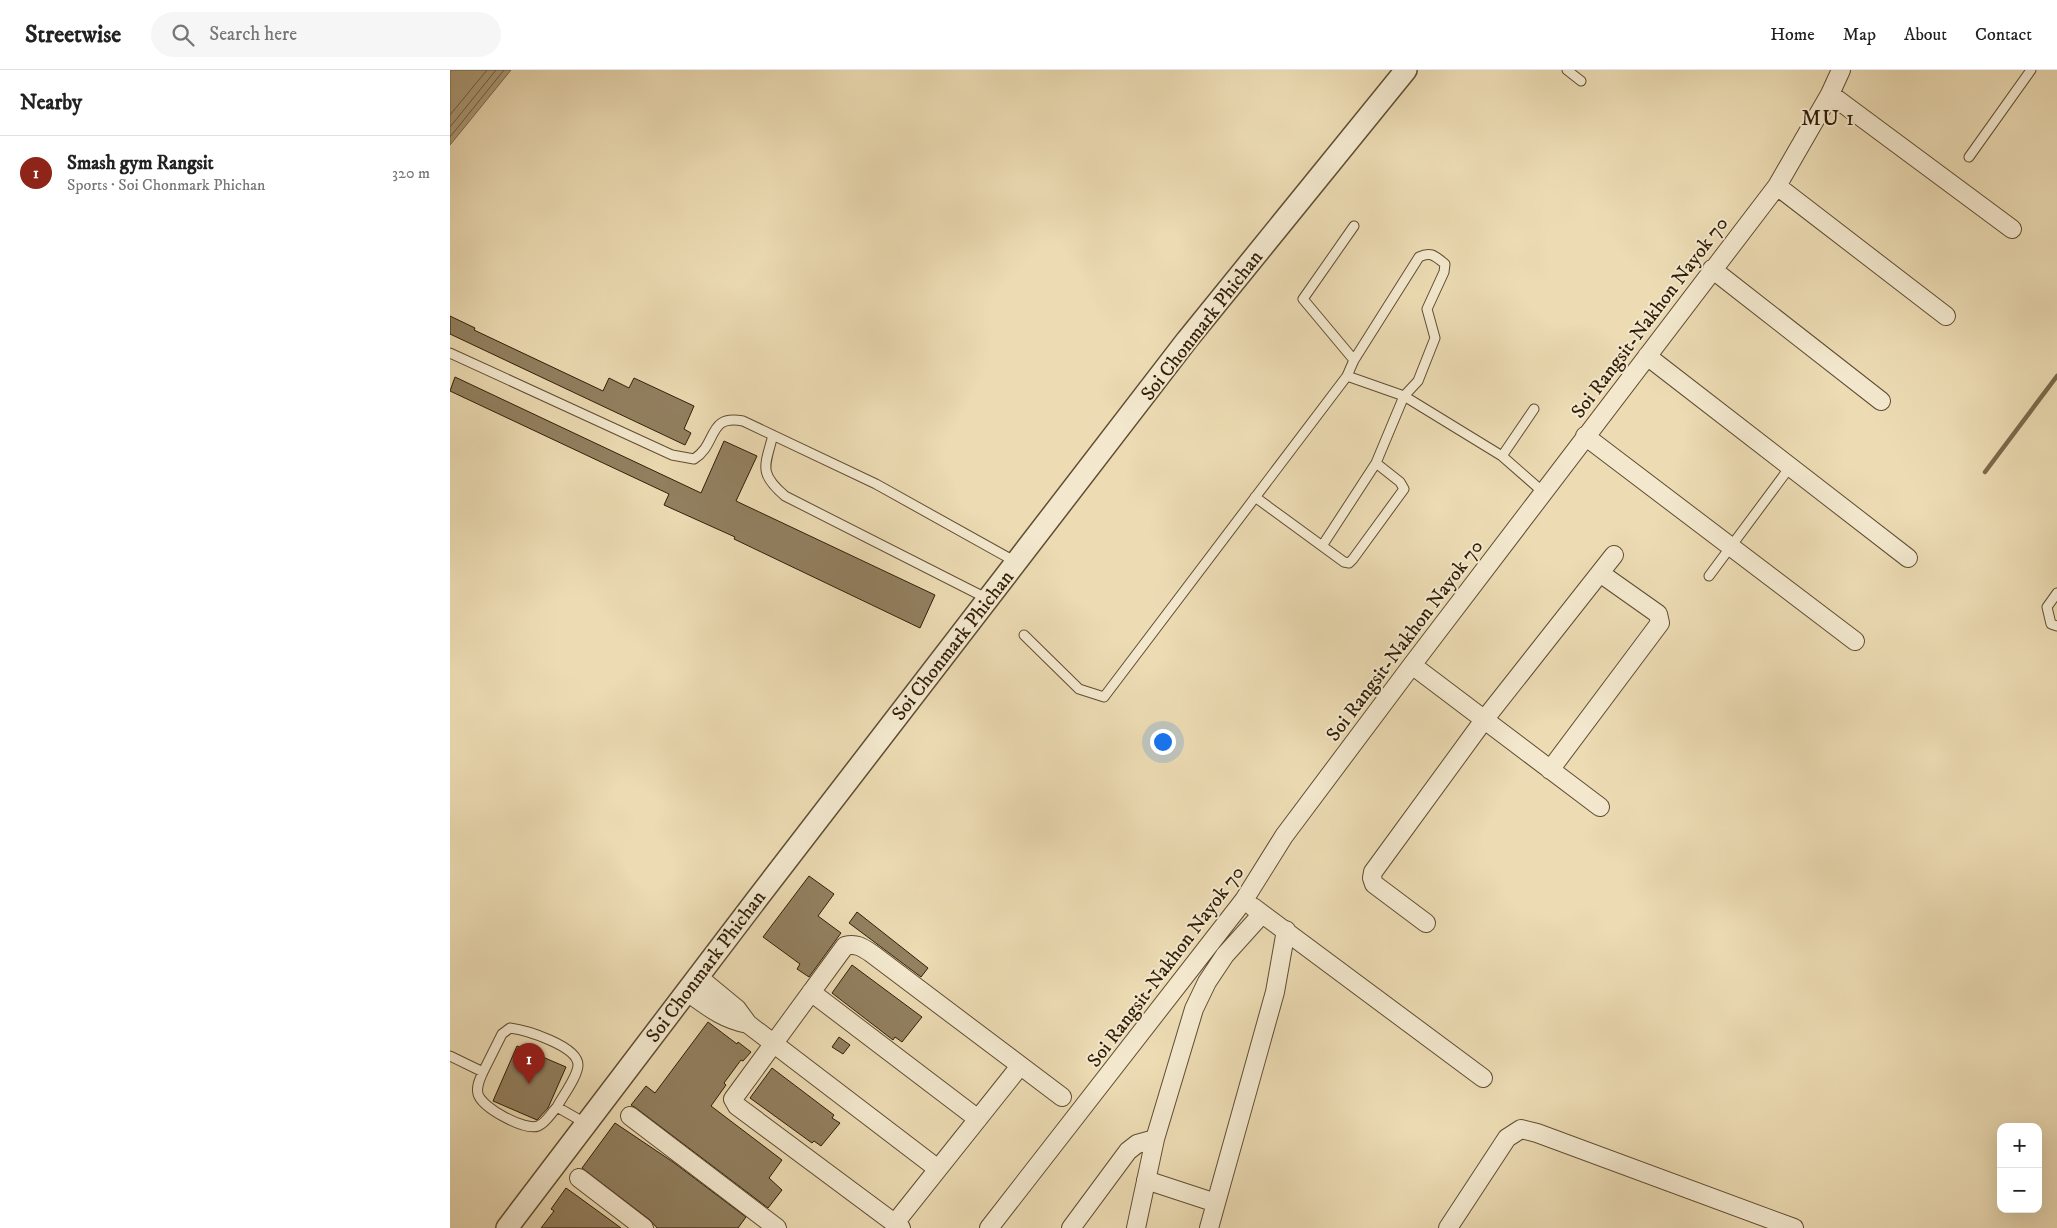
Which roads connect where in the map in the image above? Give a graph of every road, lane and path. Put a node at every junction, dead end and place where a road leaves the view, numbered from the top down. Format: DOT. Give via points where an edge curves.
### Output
graph roads {
  1 [pos="1406,70"];
  2 [pos="1567,70"];
  3 [pos="1841,70"];
  4 [pos="2031,70"];
  5 [pos="1581,81"];
  6 [pos="1830,94"];
  7 [pos="1969,157"];
  8 [pos="1777,186"];
  9 [pos="1354,226"];
  10 [pos="2012,229"];
  11 [pos="1712,269"];
  12 [pos="1946,316"];
  13 [pos="450,353"];
  14 [pos="1646,356"];
  15 [pos="1354,360"];
  16 [pos="1347,376"];
  17 [pos="1404,396"];
  18 [pos="1881,401"];
  19 [pos="1534,409"];
  20 [pos="773,435"];
  21 [pos="1585,436"];
  22 [pos="1502,456"];
  23 [pos="1376,463"];
  24 [pos="1790,467"];
  25 [pos="1543,492"];
  26 [pos="1255,497"];
  27 [pos="1322,546"];
  28 [pos="1732,548"];
  29 [pos="1614,554"];
  30 [pos="1908,558"];
  31 [pos="1016,562"];
  32 [pos="1600,573"];
  33 [pos="1709,576"];
  34 [pos="2057,593"];
  35 [pos="988,599"];
  36 [pos="2057,626"];
  37 [pos="1024,636"];
  38 [pos="1856,641"];
  39 [pos="1412,665"];
  40 [pos="1484,720"];
  41 [pos="1550,770"];
  42 [pos="1600,807"];
  43 [pos="1244,900"];
  44 [pos="1262,914"];
  45 [pos="1426,923"];
  46 [pos="1286,930"];
  47 [pos="692,984"];
  48 [pos="811,992"];
  49 [pos="773,1044"];
  50 [pos="450,1056"];
  51 [pos="1020,1066"];
  52 [pos="483,1072"];
  53 [pos="1483,1078"];
  54 [pos="1062,1097"];
  55 [pos="557,1107"];
  56 [pos="630,1116"];
  57 [pos="978,1119"];
  58 [pos="585,1124"];
  59 [pos="1156,1138"];
  60 [pos="938,1169"];
  61 [pos="579,1178"];
  62 [pos="1146,1180"];
  63 [pos="1216,1203"];
  64 [pos="898,1226"];
  65 [pos="507,1228"];
  66 [pos="644,1228"];
  67 [pos="777,1228"];
  68 [pos="989,1228"];
  69 [pos="1071,1228"];
  70 [pos="1136,1228"];
  71 [pos="1209,1228"];
  72 [pos="1448,1228"];
  73 [pos="1794,1228"];
  1 -- 31 [label="street, Soi Chonmark Phichan" via="1187,340"];
  2 -- 5 [label="lane"];
  3 -- 6 [label="street, Soi Rangsit-Nakhon Nayok 70"];
  4 -- 7 [label="lane"];
  6 -- 8 [label="street, Soi Rangsit-Nakhon Nayok 70"];
  6 -- 10 [label="street"];
  8 -- 11 [label="street, Soi Rangsit-Nakhon Nayok 70"];
  8 -- 12 [label="street"];
  9 -- 15 [label="lane" via="1303,299"];
  11 -- 14 [label="street, Soi Rangsit-Nakhon Nayok 70"];
  11 -- 18 [label="street"];
  13 -- 20 [label="lane" via="672,455 694,459 703,453 722,421 731,418 743,420"];
  14 -- 21 [label="street, Soi Rangsit-Nakhon Nayok 70"];
  14 -- 24 [label="street"];
  15 -- 16 [label="lane"];
  15 -- 17 [label="lane" via="1419,257 1431,253 1445,264 1427,309 1435,338 1418,382"];
  16 -- 17 [label="lane"];
  16 -- 26 [label="lane"];
  17 -- 22 [label="lane"];
  17 -- 23 [label="lane"];
  19 -- 22 [label="lane"];
  20 -- 31 [label="lane" via="876,484"];
  20 -- 35 [label="lane" via="765,466 770,483 785,496"];
  21 -- 25 [label="street, Soi Rangsit-Nakhon Nayok 70"];
  21 -- 28 [label="street"];
  22 -- 25 [label="lane"];
  23 -- 27 [label="lane"];
  23 -- 27 [label="lane" via="1404,489 1349,563"];
  24 -- 28 [label="lane"];
  24 -- 30 [label="street"];
  25 -- 39 [label="street, Soi Rangsit-Nakhon Nayok 70"];
  26 -- 27 [label="lane"];
  26 -- 37 [label="lane" via="1104,697 1079,689"];
  28 -- 33 [label="lane"];
  28 -- 38 [label="street"];
  29 -- 32 [label="street"];
  31 -- 35 [label="street, Soi Chonmark Phichan"];
  32 -- 40 [label="street"];
  32 -- 41 [label="street" via="1658,614 1660,623"];
  34 -- 36 [label="lane" via="2047,607 2051,624"];
  35 -- 47 [label="street, Soi Chonmark Phichan"];
  39 -- 40 [label="street"];
  39 -- 43 [label="street, Soi Rangsit-Nakhon Nayok 70" via="1284,836"];
  40 -- 41 [label="street"];
  40 -- 45 [label="street" via="1373,872 1374,884"];
  41 -- 42 [label="street"];
  43 -- 44 [label="street"];
  43 -- 68 [label="street, Soi Rangsit-Nakhon Nayok 70"];
  44 -- 46 [label="street"];
  44 -- 59 [label="street" via="1225,955 1194,1009"];
  46 -- 53 [label="street"];
  46 -- 63 [label="street" via="1275,992"];
  47 -- 49 [label="street" via="737,1009 748,1024"];
  47 -- 58 [label="street, Soi Chonmark Phichan"];
  48 -- 49 [label="street"];
  48 -- 51 [label="street" via="845,946 859,946"];
  48 -- 57 [label="street"];
  49 -- 60 [label="street"];
  49 -- 64 [label="street" via="733,1099 737,1106"];
  50 -- 52 [label="lane"];
  51 -- 54 [label="street"];
  51 -- 57 [label="street"];
  52 -- 55 [label="lane" via="477,1090 483,1103 524,1126 540,1126"];
  52 -- 55 [label="lane" via="502,1034 510,1028 566,1048 576,1058 578,1066"];
  55 -- 58 [label="lane"];
  56 -- 67 [label="street"];
  57 -- 60 [label="street"];
  58 -- 65 [label="street, Soi Chonmark Phichan"];
  59 -- 62 [label="street"];
  59 -- 69 [label="street" via="1137,1144 1128,1151"];
  60 -- 64 [label="street"];
  61 -- 66 [label="street"];
  62 -- 63 [label="street"];
  62 -- 70 [label="street"];
  63 -- 71 [label="street"];
  72 -- 73 [label="street" via="1507,1138 1521,1129"];
}
